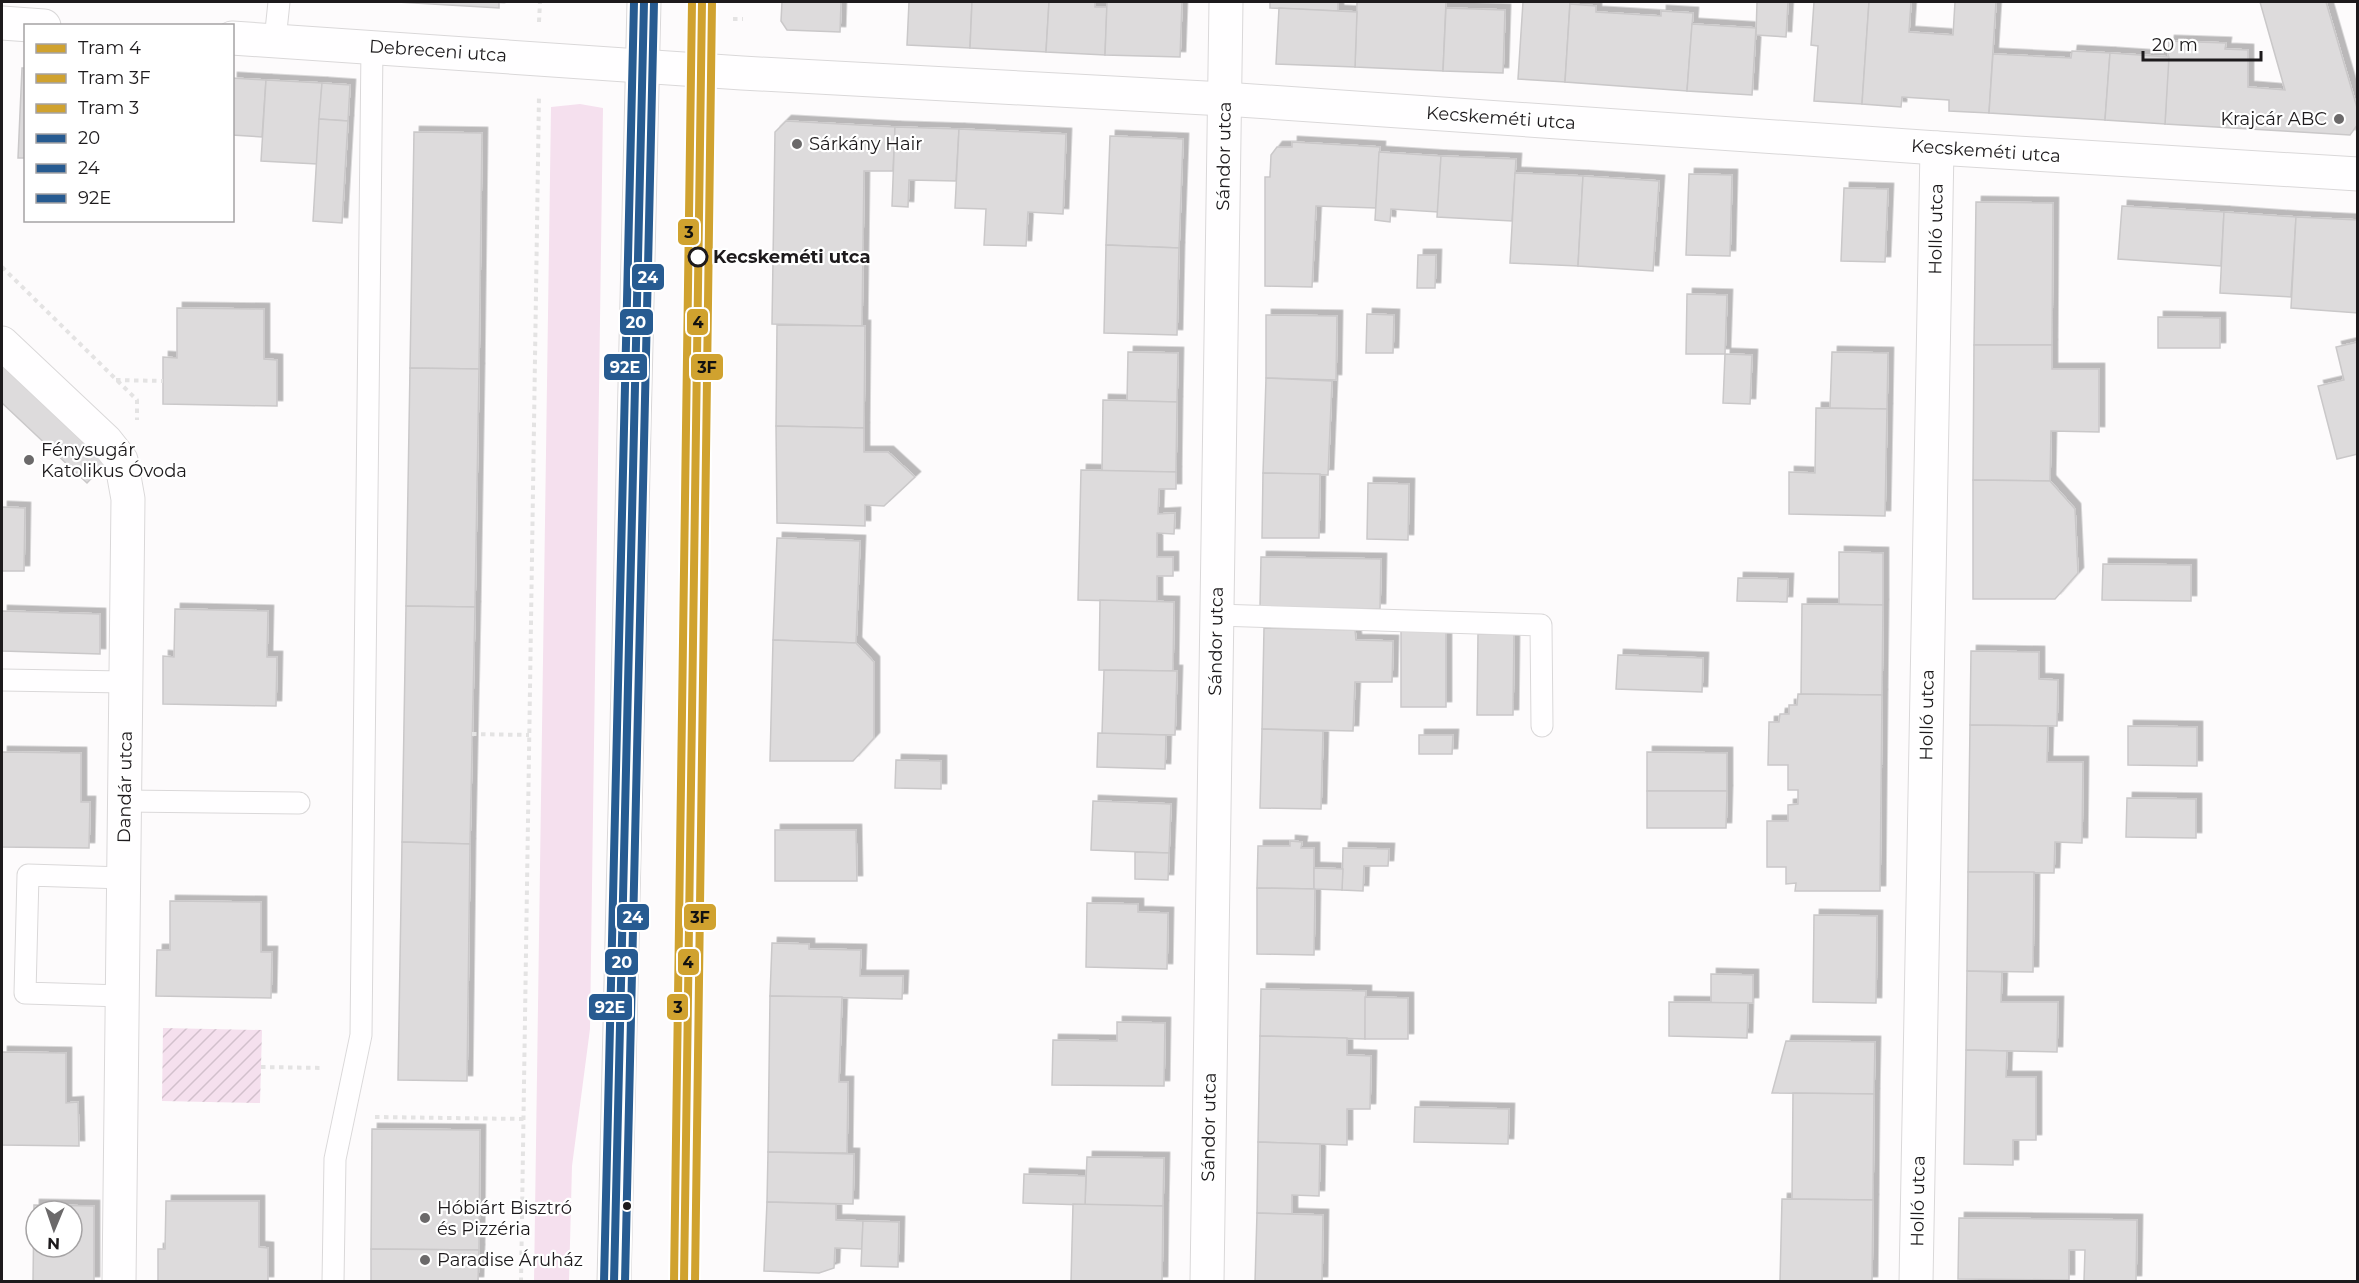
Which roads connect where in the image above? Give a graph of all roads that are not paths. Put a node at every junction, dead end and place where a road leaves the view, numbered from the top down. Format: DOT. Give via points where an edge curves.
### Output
graph roads {
  1 [pos="279,2"];
  2 [pos="644,2"];
  3 [pos="1226,2"];
  4 [pos="2,23"];
  5 [pos="24,25"];
  6 [pos="234,38"];
  7 [pos="275,40"];
  8 [pos="372,47"];
  9 [pos="644,65"];
  10 [pos="1224,99"];
  11 [pos="1937,148"];
  12 [pos="2358,174"];
  13 [pos="2,343"];
  14 [pos="1217,615"];
  15 [pos="2,681"];
  16 [pos="125,682"];
  17 [pos="1542,726"];
  18 [pos="124,801"];
  19 [pos="299,803"];
  20 [pos="124,878"];
  21 [pos="122,996"];
  22 [pos="119,1281"];
  23 [pos="333,1281"];
  24 [pos="614,1281"];
  25 [pos="1207,1281"];
  26 [pos="1916,1281"];
  1 -- 7 [label="lane"];
  2 -- 9 [label="street"];
  3 -- 10 [label="street, Sándor utca"];
  4 -- 5 [label="street"];
  6 -- 7 [label="street, Debreceni utca"];
  7 -- 8 [label="street, Debreceni utca"];
  8 -- 9 [label="street, Debreceni utca"];
  8 -- 23 [label="lane" via="360,1035 335,1159"];
  9 -- 10 [label="street, Kecskeméti utca"];
  9 -- 24 [label="street"];
  10 -- 11 [label="street, Kecskeméti utca"];
  10 -- 14 [label="street, Sándor utca"];
  11 -- 12 [label="street, Kecskeméti utca"];
  11 -- 26 [label="street, Holló utca"];
  13 -- 16 [label="street, Dandár utca" via="106,441 121,460 128,499"];
  14 -- 17 [label="lane" via="1541,625"];
  14 -- 25 [label="street, Sándor utca"];
  15 -- 16 [label="lane"];
  16 -- 18 [label="street, Dandár utca"];
  18 -- 19 [label="lane"];
  18 -- 20 [label="street, Dandár utca"];
  20 -- 21 [label="street, Dandár utca"];
  20 -- 21 [label="lane" via="28,876 25,993"];
  21 -- 22 [label="street, Dandár utca"];
}
